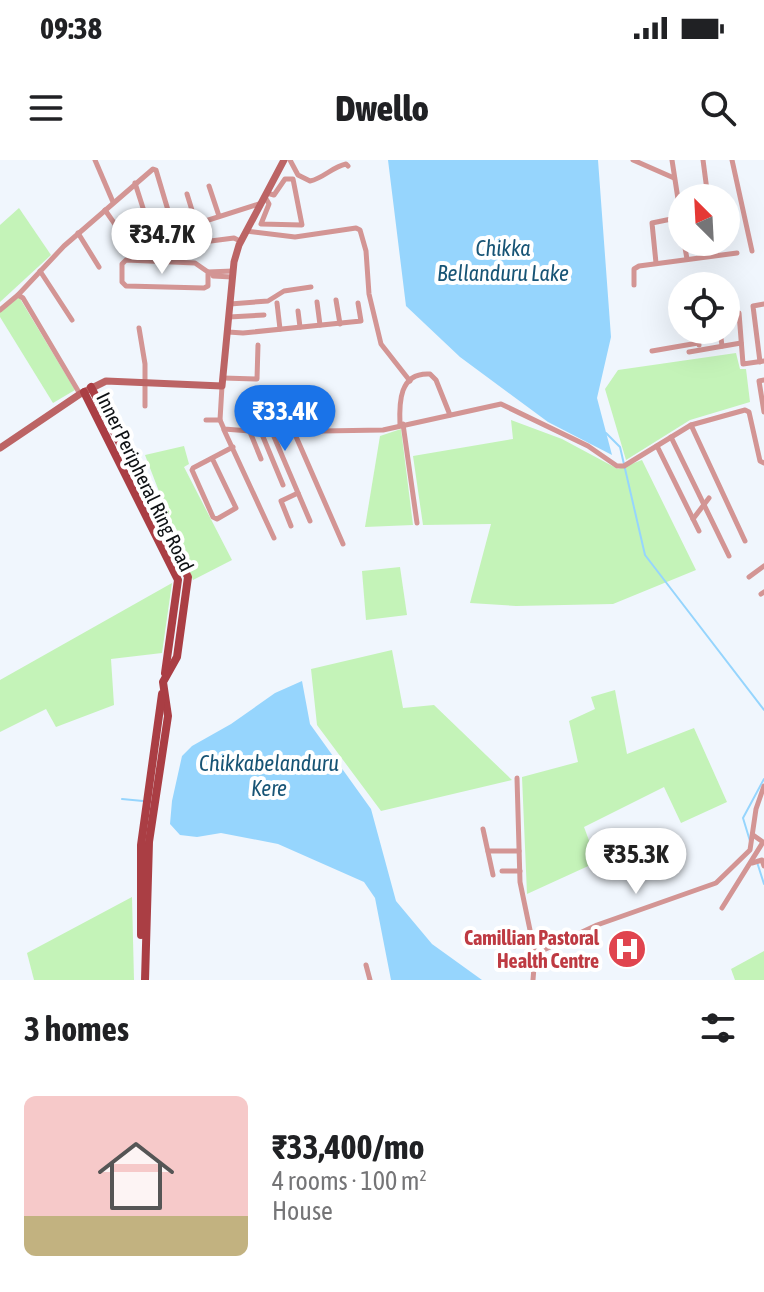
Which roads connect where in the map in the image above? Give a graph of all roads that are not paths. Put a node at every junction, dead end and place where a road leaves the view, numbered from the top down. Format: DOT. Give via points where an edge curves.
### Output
graph roads {
  1 [pos="95,160"];
  2 [pos="284,160"];
  3 [pos="290,160"];
  4 [pos="633,160"];
  5 [pos="672,160"];
  6 [pos="703,160"];
  7 [pos="732,160"];
  8 [pos="348,166"];
  9 [pos="675,179"];
  10 [pos="135,183"];
  11 [pos="677,184"];
  12 [pos="706,184"];
  13 [pos="209,186"];
  14 [pos="187,194"];
  15 [pos="263,197"];
  16 [pos="113,202"];
  17 [pos="105,210"];
  18 [pos="219,216"];
  19 [pos="170,217"];
  20 [pos="668,220"];
  21 [pos="196,224"];
  22 [pos="246,231"];
  23 [pos="78,233"];
  24 [pos="151,233"];
  25 [pos="199,233"];
  26 [pos="240,241"];
  27 [pos="203,242"];
  28 [pos="135,243"];
  29 [pos="752,251"];
  30 [pos="686,256"];
  31 [pos="710,256"];
  32 [pos="687,259"];
  33 [pos="656,263"];
  34 [pos="99,267"];
  35 [pos="40,271"];
  36 [pos="210,273"];
  37 [pos="232,274"];
  38 [pos="634,285"];
  39 [pos="311,287"];
  40 [pos="18,295"];
  41 [pos="336,300"];
  42 [pos="317,302"];
  43 [pos="277,303"];
  44 [pos="358,303"];
  45 [pos="230,304"];
  46 [pos="764,304"];
  47 [pos="0,310"];
  48 [pos="298,311"];
  49 [pos="264,315"];
  50 [pos="229,317"];
  51 [pos="72,320"];
  52 [pos="340,324"];
  53 [pos="320,325"];
  54 [pos="300,327"];
  55 [pos="139,328"];
  56 [pos="740,328"];
  57 [pos="280,329"];
  58 [pos="228,332"];
  59 [pos="741,343"];
  60 [pos="699,344"];
  61 [pos="258,345"];
  62 [pos="722,346"];
  63 [pos="699,347"];
  64 [pos="652,351"];
  65 [pos="689,352"];
  66 [pos="762,362"];
  67 [pos="764,380"];
  68 [pos="145,381"];
  69 [pos="410,381"];
  70 [pos="222,382"];
  71 [pos="85,391"];
  72 [pos="145,406"];
  73 [pos="764,412"];
  74 [pos="450,415"];
  75 [pos="206,420"];
  76 [pos="220,420"];
  77 [pos="402,424"];
  78 [pos="691,425"];
  79 [pos="224,429"];
  80 [pos="250,432"];
  81 [pos="261,432"];
  82 [pos="272,432"];
  83 [pos="294,432"];
  84 [pos="671,437"];
  85 [pos="657,446"];
  86 [pos="233,447"];
  87 [pos="0,448"];
  88 [pos="761,454"];
  89 [pos="212,458"];
  90 [pos="261,459"];
  91 [pos="764,463"];
  92 [pos="283,485"];
  93 [pos="298,493"];
  94 [pos="709,498"];
  95 [pos="704,504"];
  96 [pos="693,519"];
  97 [pos="310,521"];
  98 [pos="417,523"];
  99 [pos="291,526"];
  100 [pos="699,531"];
  101 [pos="274,538"];
  102 [pos="745,541"];
  103 [pos="343,544"];
  104 [pos="729,556"];
  105 [pos="763,563"];
  106 [pos="749,577"];
  107 [pos="517,778"];
  108 [pos="764,786"];
  109 [pos="757,807"];
  110 [pos="764,811"];
  111 [pos="483,829"];
  112 [pos="752,841"];
  113 [pos="488,851"];
  114 [pos="519,851"];
  115 [pos="751,864"];
  116 [pos="764,866"];
  117 [pos="502,871"];
  118 [pos="520,871"];
  119 [pos="493,875"];
  120 [pos="722,908"];
  121 [pos="535,954"];
  122 [pos="366,965"];
  123 [pos="144,980"];
  124 [pos="370,980"];
  125 [pos="533,980"];
  1 -- 16 [label="street"];
  2 -- 15 [label="main road"];
  3 -- 8 [label="street" via="298,175 310,181 333,167"];
  4 -- 9 [label="street"];
  5 -- 9 [label="street"];
  6 -- 12 [label="street"];
  7 -- 29 [label="street"];
  9 -- 11 [label="street"];
  10 -- 16 [label="street"];
  10 -- 19 [label="street" via="155,169"];
  10 -- 24 [label="street"];
  13 -- 18 [label="street"];
  14 -- 21 [label="street"];
  15 -- 15 [label="street" via="274,195 285,179 293,179 302,225 261,224 269,204"];
  15 -- 18 [label="street"];
  15 -- 22 [label="main road"];
  16 -- 17 [label="street"];
  17 -- 23 [label="street"];
  17 -- 28 [label="street" via="126,240"];
  18 -- 21 [label="street"];
  20 -- 33 [label="street" via="652,223"];
  21 -- 25 [label="street"];
  22 -- 26 [label="main road"];
  22 -- 69 [label="street" via="281,237 360,230 381,344"];
  23 -- 34 [label="street"];
  23 -- 35 [label="street"];
  26 -- 27 [label="street"];
  26 -- 37 [label="main road"];
  30 -- 32 [label="street"];
  31 -- 32 [label="street"];
  32 -- 33 [label="street"];
  33 -- 38 [label="street" via="634,269"];
  35 -- 40 [label="street"];
  35 -- 51 [label="street"];
  36 -- 36 [label="street" via="204,288 122,282 126,260 195,263"];
  36 -- 37 [label="street"];
  37 -- 45 [label="main road"];
  39 -- 45 [label="street" via="284,291 268,301"];
  40 -- 47 [label="street"];
  40 -- 71 [label="street"];
  41 -- 52 [label="street"];
  42 -- 53 [label="street"];
  43 -- 57 [label="street"];
  44 -- 52 [label="street" via="361,321"];
  45 -- 50 [label="main road"];
  46 -- 66 [label="street" via="753,306"];
  48 -- 54 [label="street"];
  49 -- 50 [label="street"];
  50 -- 58 [label="main road"];
  52 -- 53 [label="street"];
  53 -- 54 [label="street"];
  54 -- 57 [label="street"];
  55 -- 68 [label="street"];
  56 -- 59 [label="street"];
  57 -- 58 [label="street"];
  58 -- 70 [label="main road"];
  59 -- 62 [label="street"];
  59 -- 66 [label="street" via="743,364"];
  60 -- 63 [label="street"];
  61 -- 70 [label="street" via="257,379"];
  62 -- 63 [label="street"];
  63 -- 64 [label="street"];
  63 -- 65 [label="street"];
  67 -- 73 [label="street" via="759,381"];
  68 -- 70 [label="main road"];
  68 -- 71 [label="main road" via="116,380"];
  68 -- 72 [label="street"];
  69 -- 74 [label="street" via="430,374"];
  69 -- 77 [label="street" via="399,399"];
  70 -- 76 [label="street"];
  71 -- 87 [label="main road"];
  71 -- 123 [label="main road, Inner Peripheral Ring Road" via="188,577 177,657 163,682 168,716 151,796"];
  74 -- 77 [label="street"];
  74 -- 85 [label="street" via="501,404 617,466"];
  75 -- 76 [label="street"];
  76 -- 79 [label="street"];
  77 -- 83 [label="street" via="383,430"];
  77 -- 98 [label="street"];
  78 -- 84 [label="street"];
  78 -- 88 [label="street" via="745,410"];
  78 -- 102 [label="street"];
  79 -- 80 [label="street"];
  79 -- 86 [label="street"];
  80 -- 81 [label="street"];
  80 -- 90 [label="street"];
  81 -- 82 [label="street"];
  81 -- 92 [label="street"];
  82 -- 83 [label="street"];
  82 -- 93 [label="street"];
  83 -- 103 [label="street"];
  84 -- 85 [label="street"];
  84 -- 95 [label="street"];
  85 -- 96 [label="street"];
  86 -- 89 [label="street"];
  86 -- 101 [label="street"];
  88 -- 91 [label="street"];
  89 -- 89 [label="street" via="236,508 217,519 191,472"];
  93 -- 97 [label="street"];
  93 -- 99 [label="street" via="281,501"];
  94 -- 95 [label="street"];
  95 -- 96 [label="street"];
  95 -- 104 [label="street"];
  96 -- 100 [label="street"];
  105 -- 106 [label="street"];
  107 -- 114 [label="street"];
  108 -- 109 [label="street"];
  109 -- 110 [label="street"];
  109 -- 112 [label="street"];
  111 -- 113 [label="street"];
  112 -- 115 [label="street" via="763,842"];
  112 -- 121 [label="street" via="716,883 597,925"];
  113 -- 114 [label="street"];
  113 -- 119 [label="street"];
  114 -- 118 [label="street"];
  115 -- 116 [label="street" via="762,860"];
  115 -- 120 [label="street"];
  117 -- 118 [label="street"];
  118 -- 121 [label="street"];
  121 -- 125 [label="street"];
  122 -- 124 [label="street"];
}
